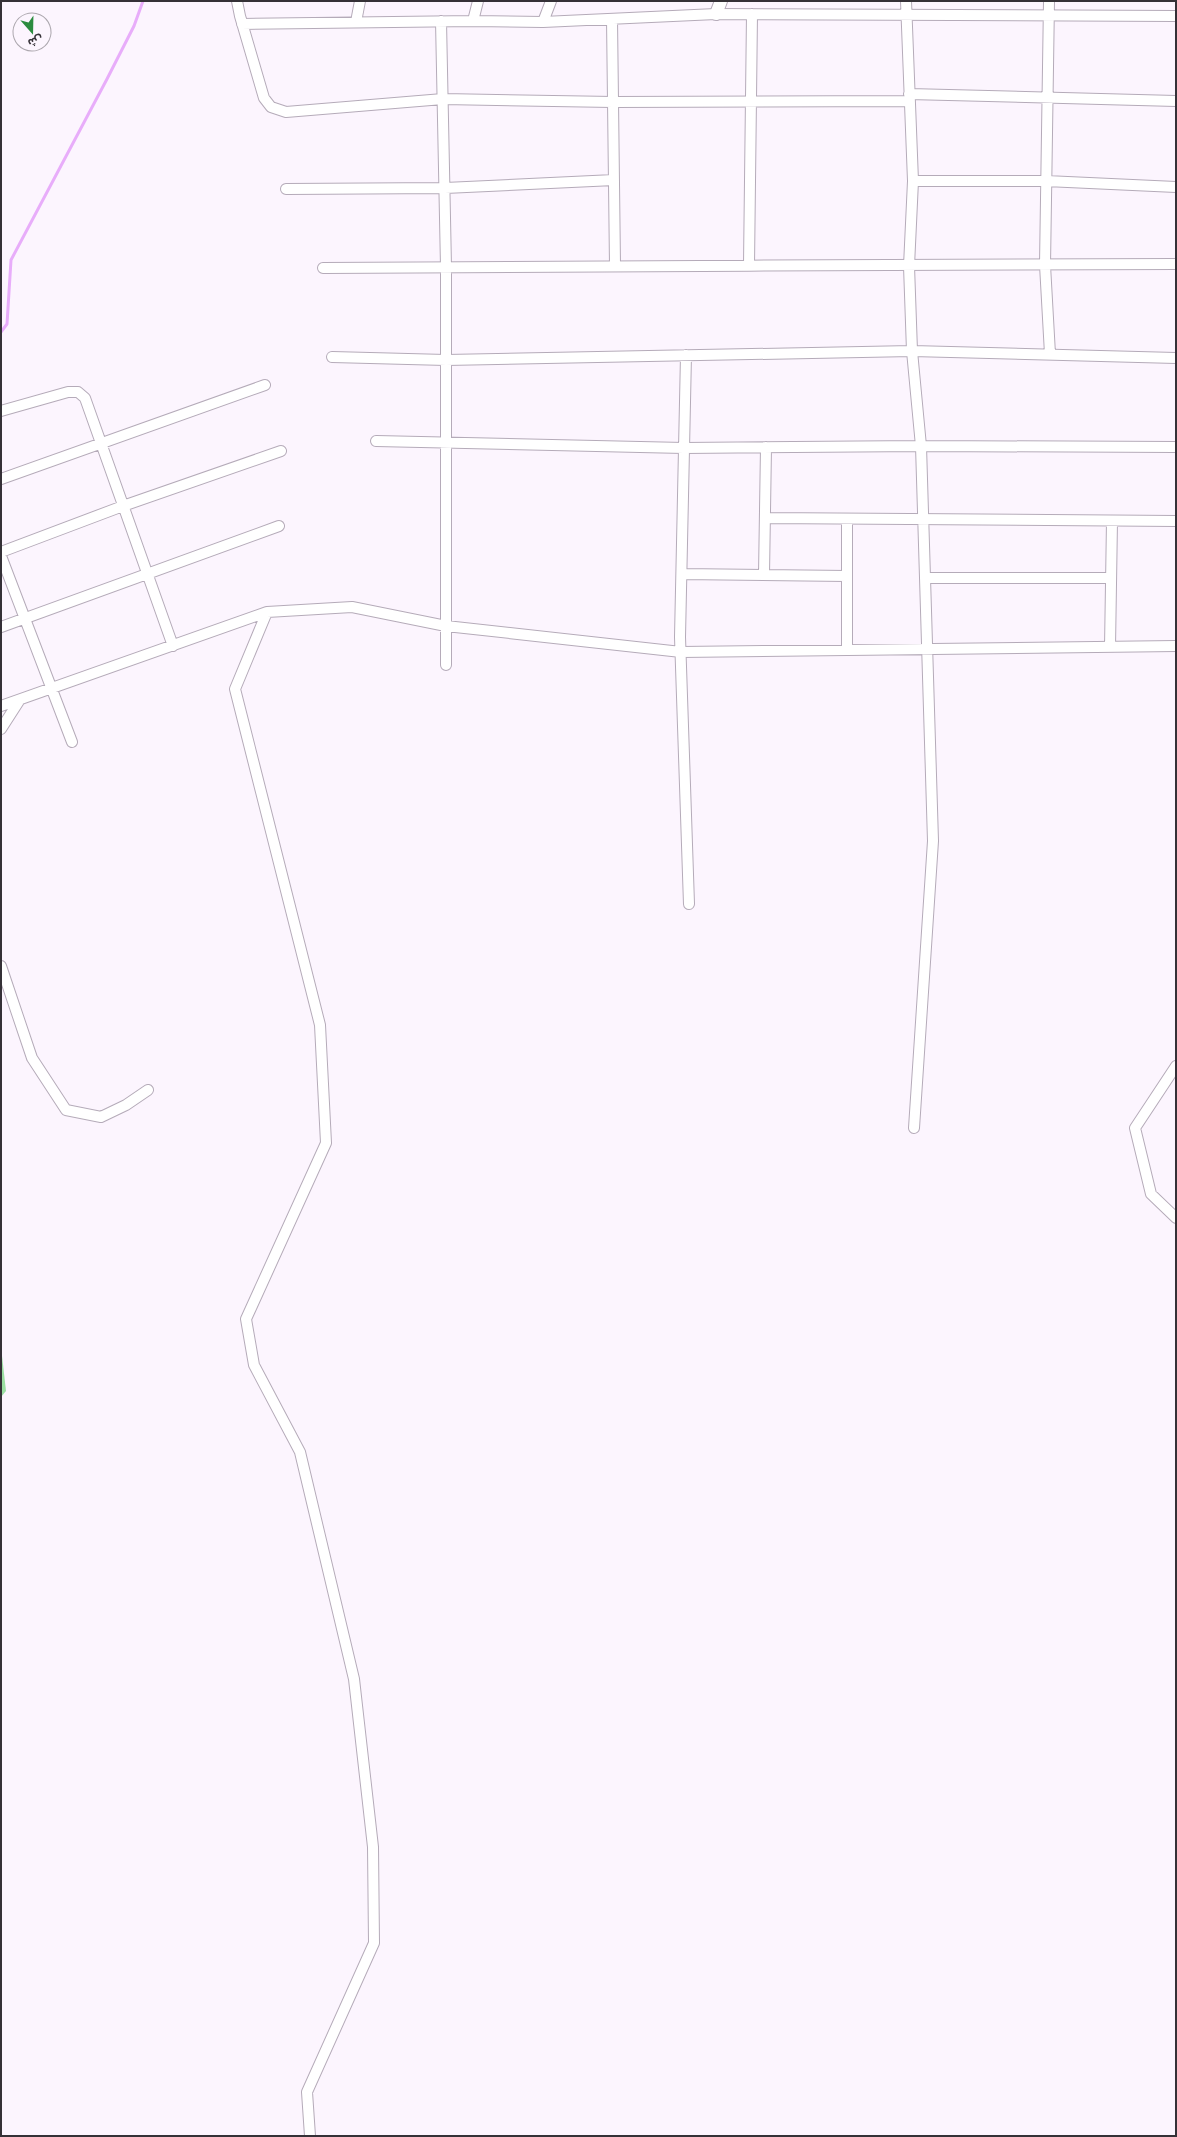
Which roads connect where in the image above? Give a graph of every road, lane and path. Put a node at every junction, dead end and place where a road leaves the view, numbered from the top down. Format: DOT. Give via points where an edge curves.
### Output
graph roads {
  1 [pos="238,1"];
  2 [pos="360,1"];
  3 [pos="478,1"];
  4 [pos="551,1"];
  5 [pos="721,1"];
  6 [pos="906,1"];
  7 [pos="1049,1"];
  8 [pos="716,14"];
  9 [pos="752,14"];
  10 [pos="906,15"];
  11 [pos="1049,16"];
  12 [pos="1176,16"];
  13 [pos="612,19"];
  14 [pos="441,21"];
  15 [pos="473,21"];
  16 [pos="356,22"];
  17 [pos="543,22"];
  18 [pos="242,24"];
  19 [pos="909,98"];
  20 [pos="1048,98"];
  21 [pos="443,100"];
  22 [pos="751,101"];
  23 [pos="613,102"];
  24 [pos="1176,102"];
  25 [pos="614,180"];
  26 [pos="913,181"];
  27 [pos="1046,181"];
  28 [pos="1176,187"];
  29 [pos="445,188"];
  30 [pos="286,189"];
  31 [pos="1176,264"];
  32 [pos="615,265"];
  33 [pos="749,265"];
  34 [pos="1045,265"];
  35 [pos="909,266"];
  36 [pos="446,267"];
  37 [pos="323,268"];
  38 [pos="912,351"];
  39 [pos="1050,354"];
  40 [pos="686,355"];
  41 [pos="332,357"];
  42 [pos="1176,358"];
  43 [pos="446,360"];
  44 [pos="264,385"];
  45 [pos="1,411"];
  46 [pos="376,441"];
  47 [pos="100,443"];
  48 [pos="446,443"];
  49 [pos="921,446"];
  50 [pos="766,447"];
  51 [pos="1176,447"];
  52 [pos="684,448"];
  53 [pos="281,451"];
  54 [pos="1,478"];
  55 [pos="123,506"];
  56 [pos="765,518"];
  57 [pos="847,519"];
  58 [pos="924,519"];
  59 [pos="1112,521"];
  60 [pos="1176,522"];
  61 [pos="279,526"];
  62 [pos="1,552"];
  63 [pos="1,556"];
  64 [pos="682,574"];
  65 [pos="148,575"];
  66 [pos="764,575"];
  67 [pos="847,576"];
  68 [pos="926,578"];
  69 [pos="1111,578"];
  70 [pos="267,612"];
  71 [pos="24,618"];
  72 [pos="446,626"];
  73 [pos="1,627"];
  74 [pos="173,646"];
  75 [pos="1110,646"];
  76 [pos="1176,646"];
  77 [pos="928,649"];
  78 [pos="846,650"];
  79 [pos="681,652"];
  80 [pos="446,665"];
  81 [pos="52,690"];
  82 [pos="19,700"];
  83 [pos="1,706"];
  84 [pos="1,729"];
  85 [pos="72,742"];
  86 [pos="688,904"];
  87 [pos="1,966"];
  88 [pos="1176,1066"];
  89 [pos="148,1090"];
  90 [pos="914,1128"];
  91 [pos="1176,1218"];
  92 [pos="310,2136"];
  1 -- 18 [label="street"];
  2 -- 16 [label="street"];
  3 -- 15 [label="street"];
  4 -- 17 [label="street"];
  5 -- 8 [label="street"];
  6 -- 10 [label="street"];
  7 -- 11 [label="street"];
  8 -- 9 [label="street"];
  8 -- 13 [label="street"];
  9 -- 10 [label="street"];
  9 -- 22 [label="street"];
  10 -- 11 [label="street"];
  10 -- 19 [label="street"];
  11 -- 12 [label="street"];
  11 -- 20 [label="street"];
  13 -- 17 [label="street"];
  13 -- 23 [label="street"];
  14 -- 15 [label="street"];
  14 -- 16 [label="street"];
  14 -- 21 [label="street"];
  15 -- 17 [label="street"];
  16 -- 18 [label="street"];
  18 -- 21 [label="street" via="264,98 271,107 286,112"];
  19 -- 20 [label="street"];
  19 -- 22 [label="street"];
  19 -- 26 [label="street"];
  20 -- 24 [label="street"];
  20 -- 27 [label="street"];
  21 -- 23 [label="street"];
  21 -- 29 [label="street"];
  22 -- 23 [label="street"];
  22 -- 33 [label="street"];
  23 -- 25 [label="street"];
  25 -- 29 [label="street"];
  25 -- 32 [label="street"];
  26 -- 27 [label="street"];
  26 -- 35 [label="street"];
  27 -- 28 [label="street"];
  27 -- 34 [label="street"];
  29 -- 30 [label="street"];
  29 -- 36 [label="street"];
  31 -- 34 [label="street"];
  32 -- 33 [label="street"];
  32 -- 36 [label="street"];
  33 -- 35 [label="street"];
  34 -- 35 [label="street"];
  34 -- 39 [label="street"];
  35 -- 38 [label="street"];
  36 -- 37 [label="street"];
  36 -- 43 [label="street"];
  38 -- 39 [label="street"];
  38 -- 40 [label="street"];
  38 -- 49 [label="street"];
  39 -- 42 [label="street"];
  40 -- 43 [label="street"];
  40 -- 52 [label="street"];
  41 -- 43 [label="street"];
  43 -- 48 [label="street"];
  44 -- 47 [label="street"];
  45 -- 47 [label="street" via="68,392 78,392 85,398"];
  46 -- 48 [label="street"];
  47 -- 54 [label="street"];
  47 -- 55 [label="street"];
  48 -- 52 [label="street"];
  48 -- 72 [label="street"];
  49 -- 50 [label="street"];
  49 -- 51 [label="street"];
  49 -- 58 [label="street"];
  50 -- 52 [label="street"];
  50 -- 56 [label="street"];
  52 -- 64 [label="street"];
  53 -- 55 [label="street"];
  55 -- 62 [label="street"];
  55 -- 65 [label="street"];
  56 -- 57 [label="street"];
  56 -- 66 [label="street"];
  57 -- 58 [label="street"];
  57 -- 67 [label="street"];
  58 -- 59 [label="street"];
  58 -- 68 [label="street"];
  59 -- 60 [label="street"];
  59 -- 69 [label="street"];
  61 -- 65 [label="street"];
  63 -- 71 [label="street"];
  64 -- 66 [label="street"];
  64 -- 79 [label="street"];
  65 -- 71 [label="street"];
  65 -- 74 [label="street"];
  66 -- 67 [label="street"];
  67 -- 78 [label="street"];
  68 -- 69 [label="street"];
  68 -- 77 [label="street"];
  69 -- 75 [label="street"];
  70 -- 72 [label="street" via="352,607"];
  70 -- 74 [label="street"];
  70 -- 92 [label="street" via="235,689 320,1025 326,1143 246,1319 254,1365 300,1452 313,1505 354,1679 373,1847 374,1943 308,2092"];
  71 -- 73 [label="street"];
  71 -- 81 [label="street"];
  72 -- 79 [label="street"];
  72 -- 80 [label="street"];
  74 -- 81 [label="street"];
  75 -- 76 [label="street"];
  75 -- 77 [label="street"];
  77 -- 78 [label="street"];
  77 -- 90 [label="street" via="933,841"];
  78 -- 79 [label="street"];
  79 -- 86 [label="street"];
  81 -- 82 [label="street"];
  81 -- 85 [label="street"];
  82 -- 83 [label="street"];
  82 -- 84 [label="street"];
  87 -- 89 [label="street" via="32,1058 66,1110 101,1117 126,1105"];
  88 -- 91 [label="street" via="1135,1128 1151,1194"];
}
